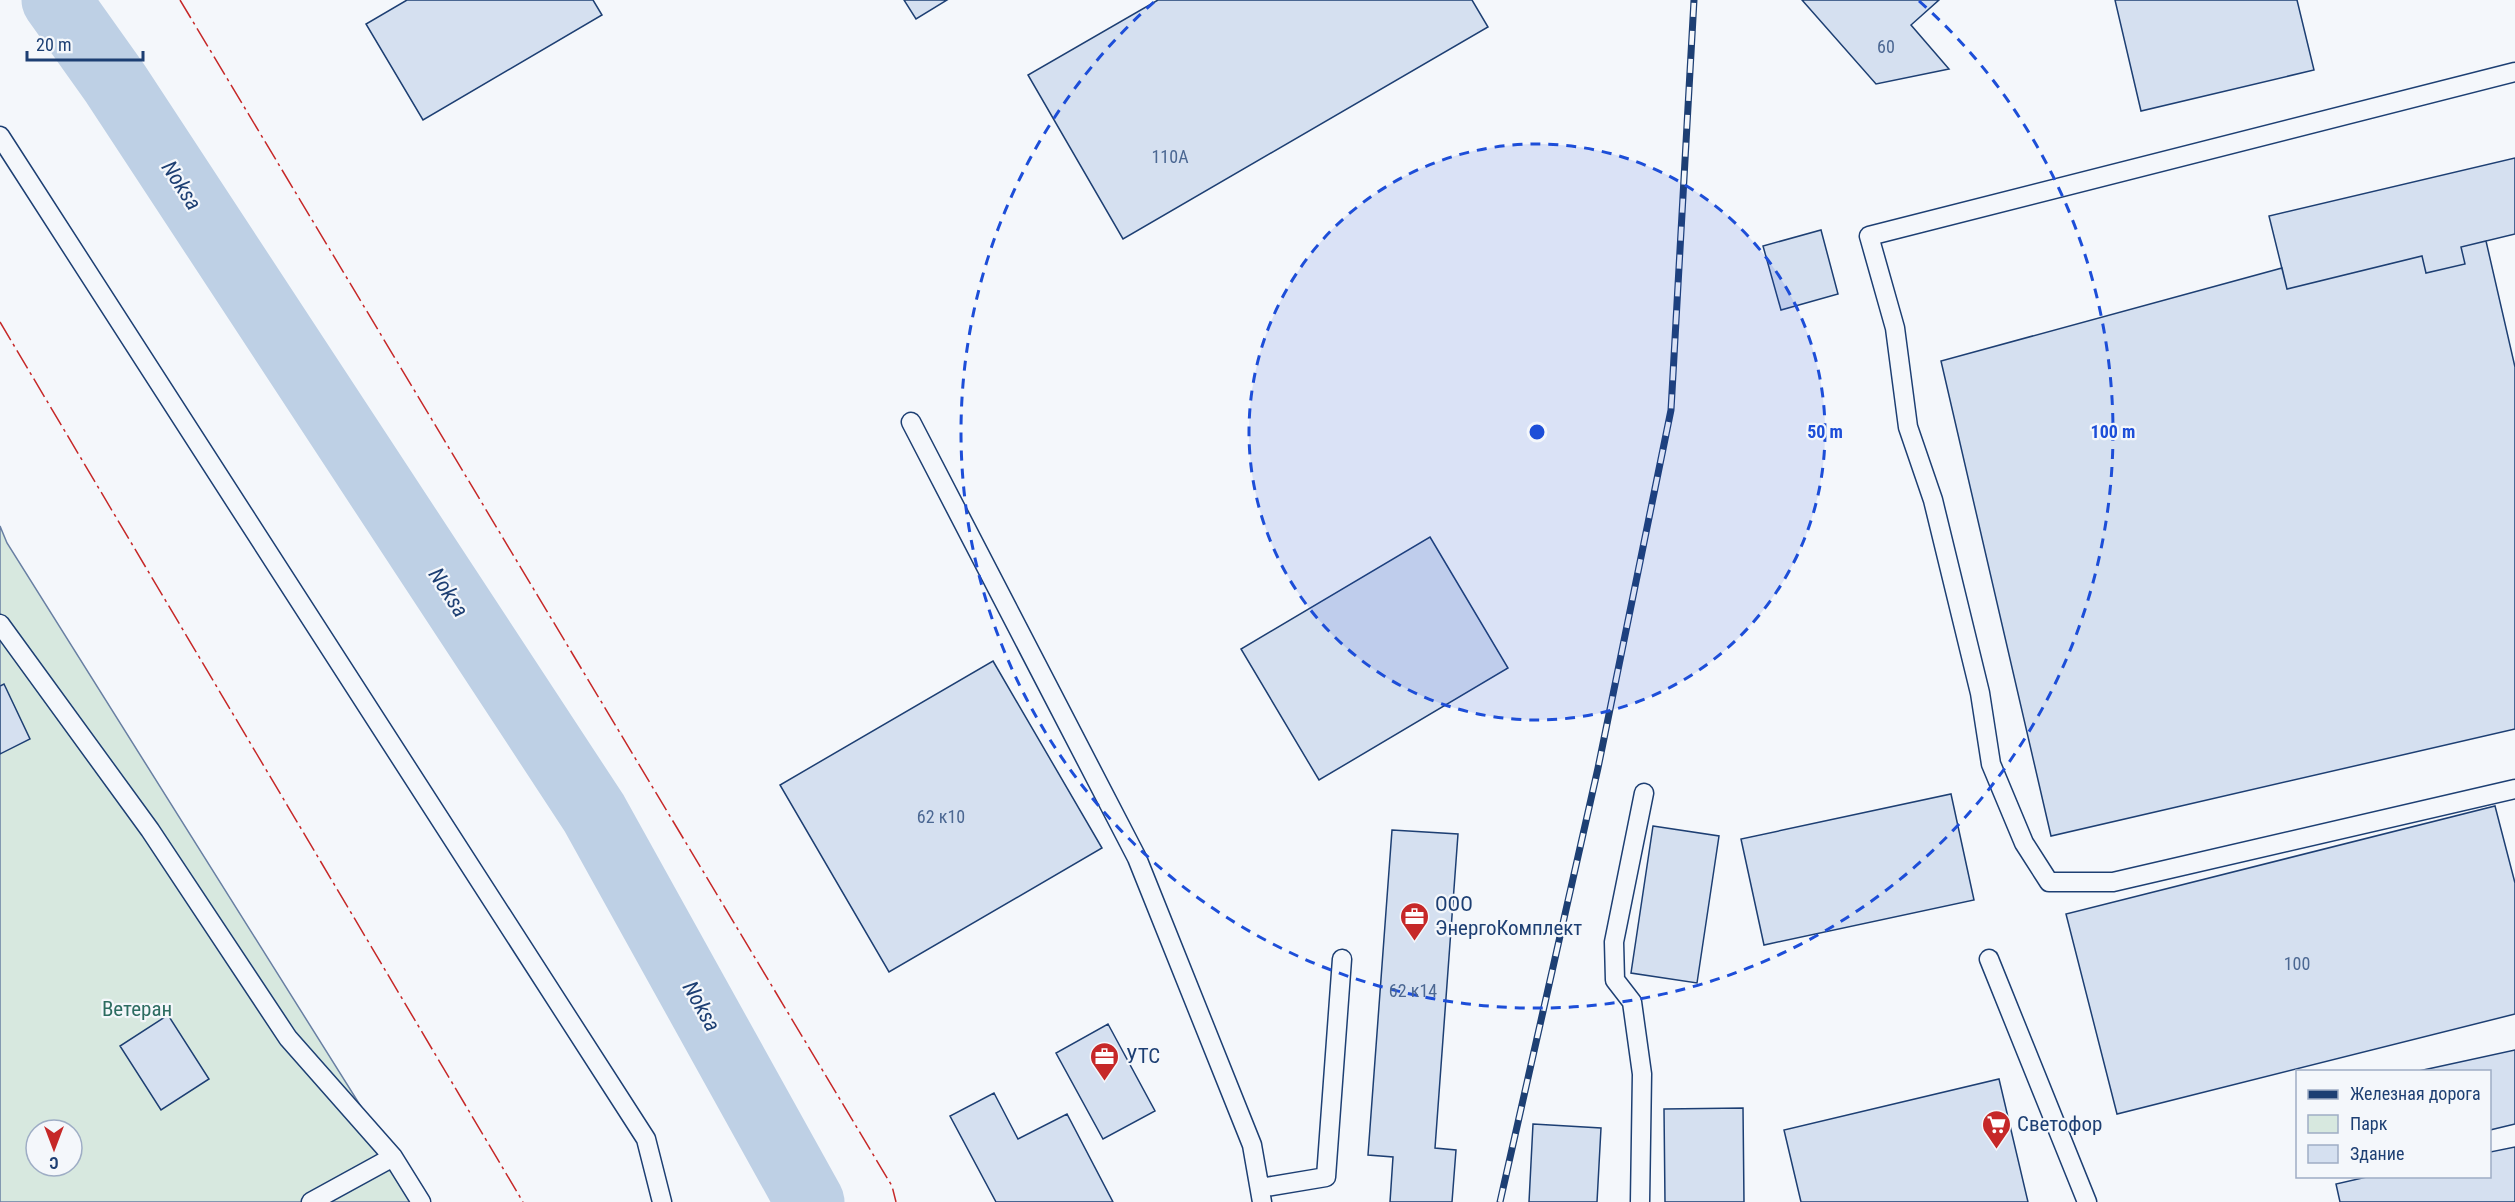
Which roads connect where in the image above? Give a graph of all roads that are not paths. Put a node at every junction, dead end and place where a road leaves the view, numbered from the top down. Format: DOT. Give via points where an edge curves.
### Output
graph roads {
  1 [pos="2515,72"];
  2 [pos="0,136"];
  3 [pos="911,422"];
  4 [pos="0,624"];
  5 [pos="2515,789"];
  6 [pos="1644,793"];
  7 [pos="1342,959"];
  8 [pos="1989,959"];
  9 [pos="393,1157"];
  10 [pos="1261,1195"];
  11 [pos="311,1202"];
  12 [pos="421,1202"];
  13 [pos="662,1202"];
  14 [pos="1640,1202"];
  15 [pos="2087,1202"];
  1 -- 5 [label="lane" via="1869,236 1895,328 1908,427 1936,511 1980,693 1991,765 2024,843 2049,882 2113,882"];
  2 -- 13 [label="lane" via="646,1139"];
  3 -- 10 [label="lane" via="1137,858 1252,1145"];
  4 -- 9 [label="lane" via="150,830 288,1038"];
  6 -- 14 [label="lane" via="1614,942 1615,980 1632,1002 1642,1074"];
  7 -- 10 [label="lane" via="1326,1177"];
  8 -- 15 [label="lane"];
  9 -- 11 [label="lane"];
  9 -- 12 [label="lane"];
}
